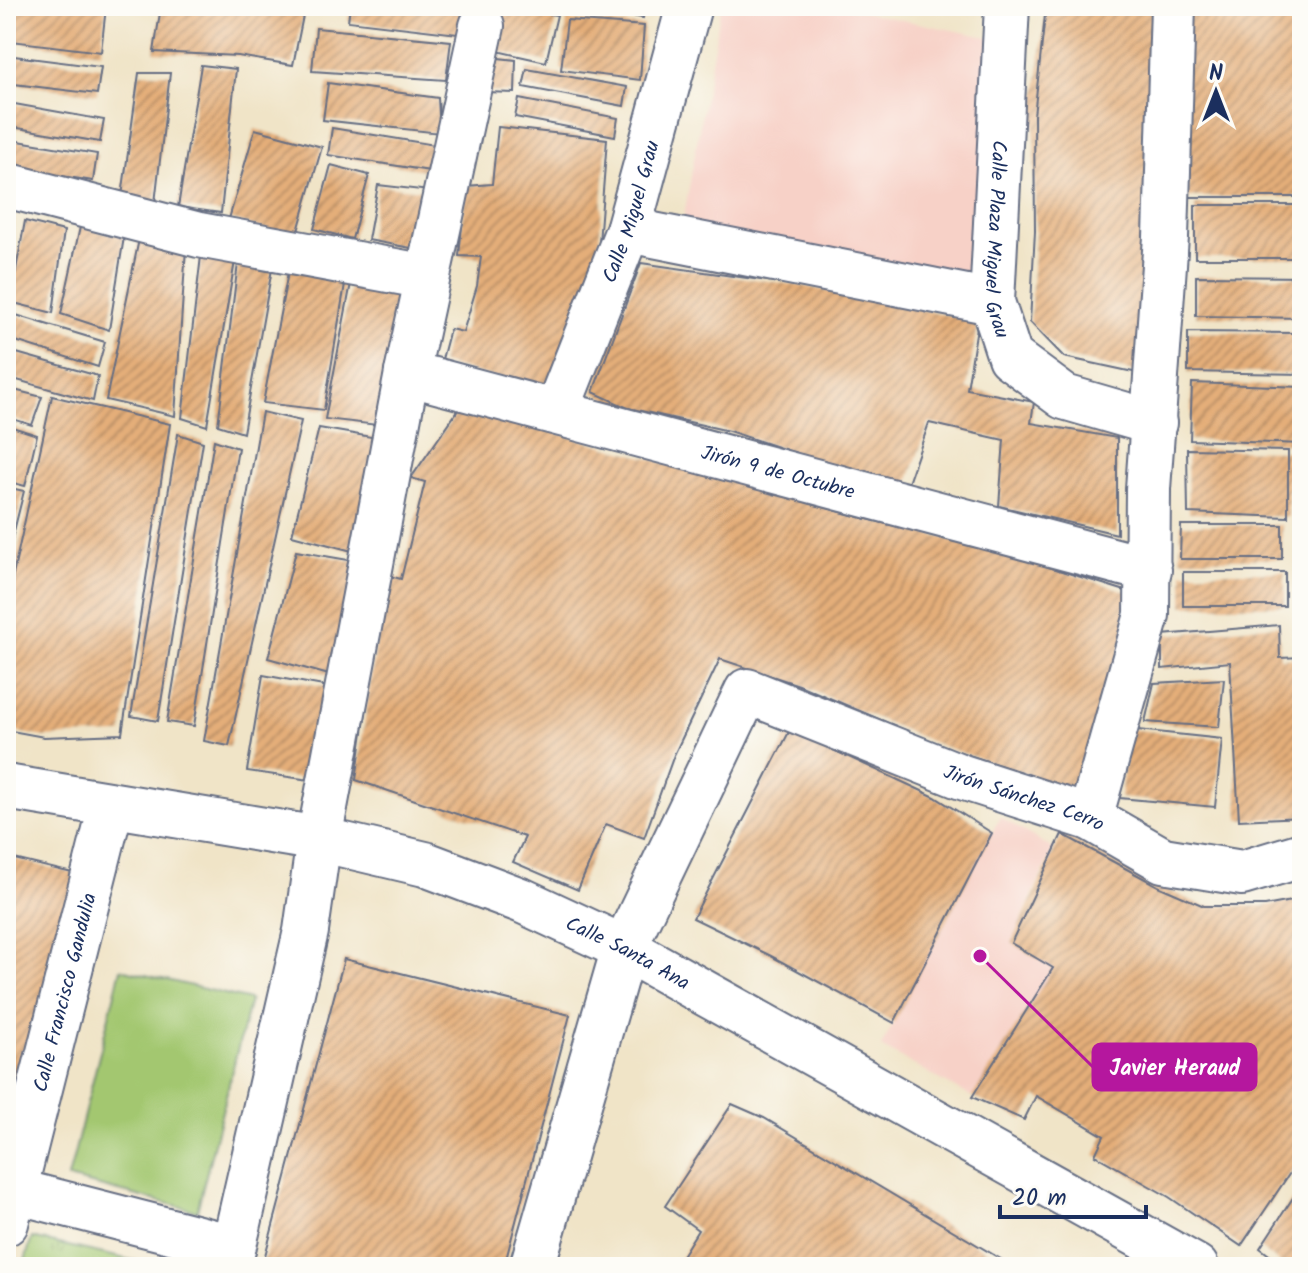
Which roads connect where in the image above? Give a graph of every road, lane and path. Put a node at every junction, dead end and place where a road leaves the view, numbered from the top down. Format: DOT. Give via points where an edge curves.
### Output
graph roads {
  1 [pos="689,6"];
  2 [pos="1173,6"];
  3 [pos="1001,7"];
  4 [pos="482,26"];
  5 [pos="6,185"];
  6 [pos="628,230"];
  7 [pos="427,277"];
  8 [pos="992,302"];
  9 [pos="407,373"];
  10 [pos="557,410"];
  11 [pos="1154,423"];
  12 [pos="1149,570"];
  13 [pos="6,787"];
  14 [pos="111,807"];
  15 [pos="1090,818"];
  16 [pos="319,839"];
  17 [pos="1302,855"];
  18 [pos="624,948"];
  19 [pos="10,1207"];
  20 [pos="231,1257"];
  21 [pos="1169,1260"];
  22 [pos="539,1263"];
  1 -- 6 [label="street, Calle Miguel Grau"];
  2 -- 11 [label="street"];
  3 -- 8 [label="street, Calle Plaza Miguel Grau"];
  4 -- 7 [label="street"];
  5 -- 7 [label="street" via="199,235"];
  6 -- 8 [label="street"];
  6 -- 10 [label="street, Calle Miguel Grau"];
  7 -- 9 [label="street"];
  8 -- 11 [label="street, Calle Plaza Miguel Grau" via="1010,357 1064,397"];
  9 -- 10 [label="street, Jirón 9 de Octubre"];
  9 -- 16 [label="street"];
  10 -- 12 [label="street, Jirón 9 de Octubre"];
  11 -- 12 [label="street"];
  12 -- 15 [label="street" via="1147,615"];
  13 -- 14 [label="street, Calle Santa Ana"];
  14 -- 16 [label="street, Calle Santa Ana"];
  14 -- 19 [label="street, Calle Francisco Gandulia"];
  15 -- 17 [label="street, Jirón Sánchez Cerro" via="1163,860 1242,873"];
  15 -- 18 [label="street, Jirón Sánchez Cerro" via="962,777 747,691"];
  16 -- 18 [label="street, Calle Santa Ana" via="425,864 523,901"];
  16 -- 20 [label="street" via="306,931"];
  18 -- 21 [label="street, Calle Santa Ana"];
  18 -- 22 [label="street"];
  19 -- 20 [label="street"];
}
